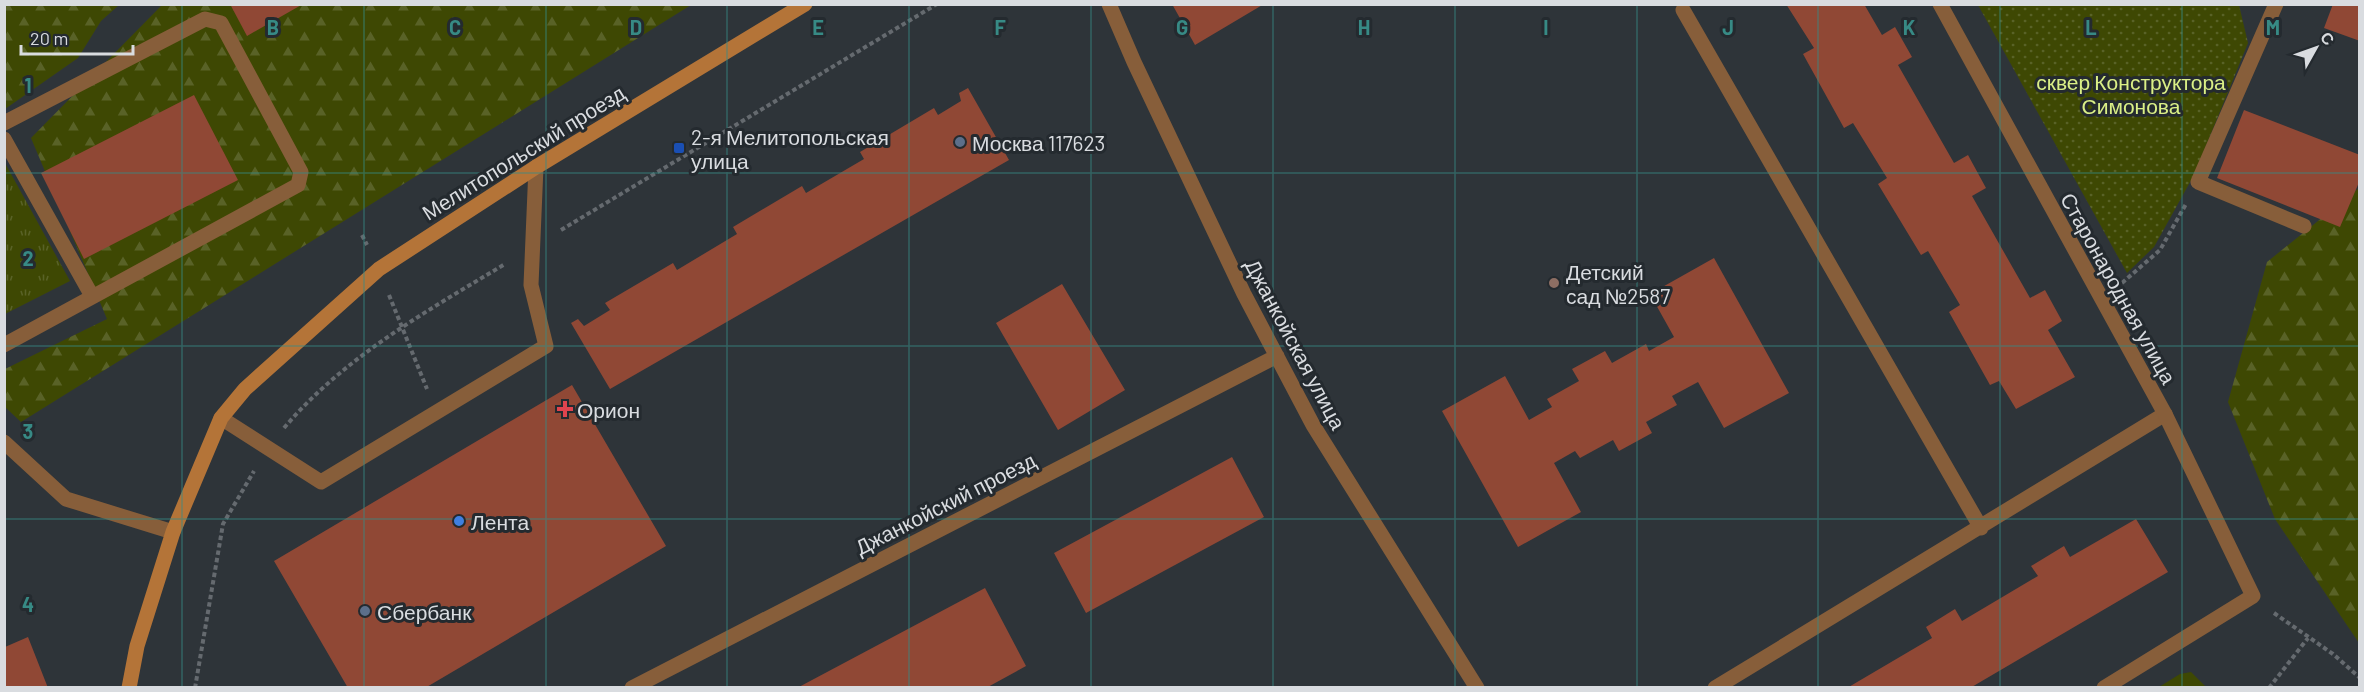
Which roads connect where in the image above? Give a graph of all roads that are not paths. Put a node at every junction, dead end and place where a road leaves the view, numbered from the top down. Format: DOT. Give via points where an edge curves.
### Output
graph roads {
  1 [pos="805,4"];
  2 [pos="1109,4"];
  3 [pos="1940,4"];
  4 [pos="2276,4"];
  5 [pos="1683,10"];
  6 [pos="4,123"];
  7 [pos="4,139"];
  8 [pos="536,167"];
  9 [pos="2304,225"];
  10 [pos="92,296"];
  11 [pos="4,345"];
  12 [pos="1277,356"];
  13 [pos="2165,414"];
  14 [pos="221,418"];
  15 [pos="4,442"];
  16 [pos="1981,528"];
  17 [pos="173,532"];
  18 [pos="129,687"];
  19 [pos="632,687"];
  20 [pos="1476,687"];
  21 [pos="1715,687"];
  22 [pos="2104,687"];
  1 -- 8 [label="street, Мелитопольский проезд"];
  2 -- 12 [label="street, Джанкойская улица" via="1239,284"];
  3 -- 13 [label="street, Старонародная улица"];
  4 -- 9 [label="street" via="2198,182"];
  5 -- 16 [label="street"];
  6 -- 10 [label="street" via="206,19 221,23 301,172 298,185"];
  7 -- 10 [label="street"];
  8 -- 14 [label="street, Мелитопольский проезд" via="379,269 278,356"];
  8 -- 14 [label="street" via="531,285 546,346 321,482"];
  10 -- 11 [label="street"];
  12 -- 19 [label="street, Джанкойский проезд"];
  12 -- 20 [label="street, Джанкойская улица" via="1313,425"];
  13 -- 16 [label="street"];
  13 -- 22 [label="street, Старонародная улица" via="2253,596"];
  14 -- 17 [label="street"];
  15 -- 17 [label="street" via="66,499"];
  16 -- 21 [label="street"];
  17 -- 18 [label="street" via="137,646"];
}
